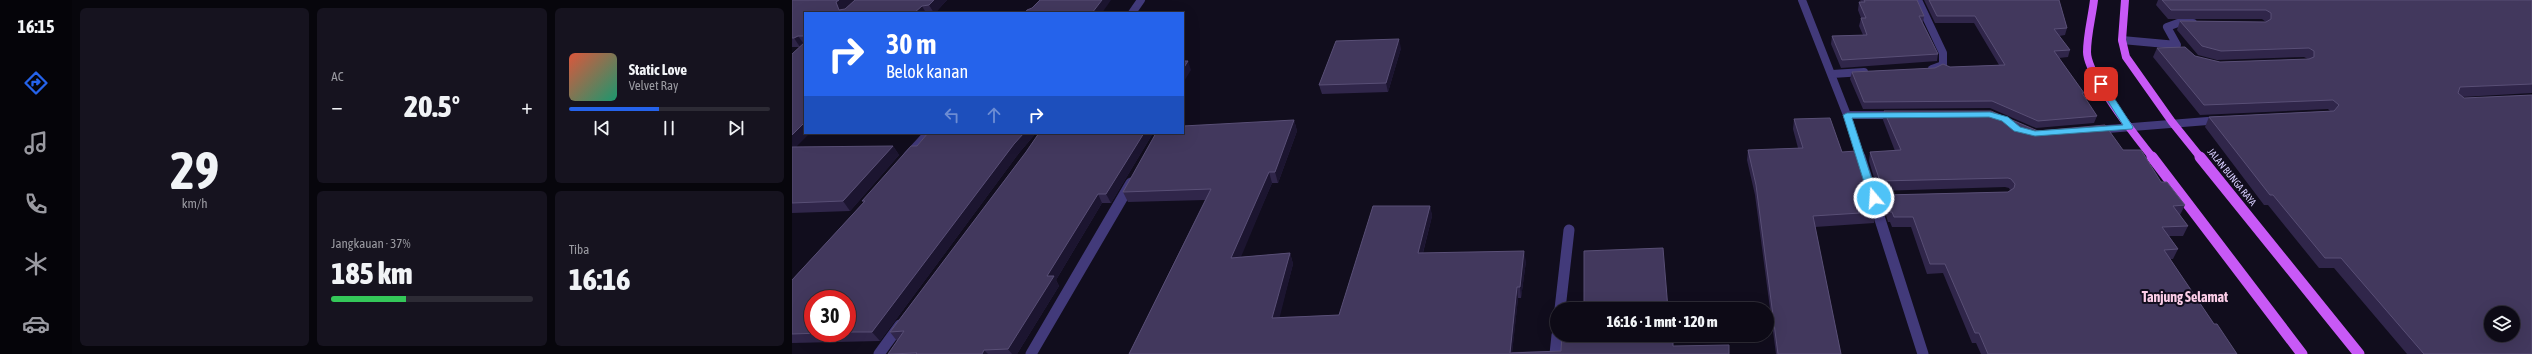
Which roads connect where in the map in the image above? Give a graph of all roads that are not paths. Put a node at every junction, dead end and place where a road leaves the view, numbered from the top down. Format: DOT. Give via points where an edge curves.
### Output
graph roads {
  1 [pos="1141,0"];
  2 [pos="1802,0"];
  3 [pos="1918,0"];
  4 [pos="2094,0"];
  5 [pos="2125,0"];
  6 [pos="1133,12"];
  7 [pos="2201,23"];
  8 [pos="2122,40"];
  9 [pos="1925,69"];
  10 [pos="1871,72"];
  11 [pos="1832,74"];
  12 [pos="1847,115"];
  13 [pos="1903,115"];
  14 [pos="2227,120"];
  15 [pos="2172,122"];
  16 [pos="2129,127"];
  17 [pos="2082,130"];
  18 [pos="927,134"];
  19 [pos="902,162"];
  20 [pos="1136,173"];
  21 [pos="1569,230"];
  22 [pos="1561,302"];
  23 [pos="907,316"];
  24 [pos="1556,342"];
  25 [pos="879,354"];
  26 [pos="1031,354"];
  27 [pos="1555,354"];
  28 [pos="1923,354"];
  29 [pos="2302,354"];
  30 [pos="2359,354"];
  1 -- 6 [label="street"];
  2 -- 11 [label="street"];
  3 -- 9 [label="street" via="1943,53 1943,65"];
  4 -- 16 [label="main road" via="2087,53 2094,73"];
  5 -- 8 [label="main road, JALAN BUNGA RAYA"];
  7 -- 8 [label="street" via="2178,23 2167,27 2180,48"];
  8 -- 15 [label="main road, JALAN BUNGA RAYA" via="2126,57"];
  10 -- 11 [label="street"];
  11 -- 12 [label="street"];
  12 -- 13 [label="street"];
  12 -- 28 [label="street" via="1877,198"];
  14 -- 15 [label="street"];
  15 -- 16 [label="street"];
  15 -- 30 [label="main road, JALAN BUNGA RAYA"];
  16 -- 17 [label="street"];
  16 -- 29 [label="main road"];
  18 -- 19 [label="street"];
  20 -- 26 [label="street"];
  21 -- 22 [label="street"];
  23 -- 25 [label="street"];
  24 -- 27 [label="street"];
}
